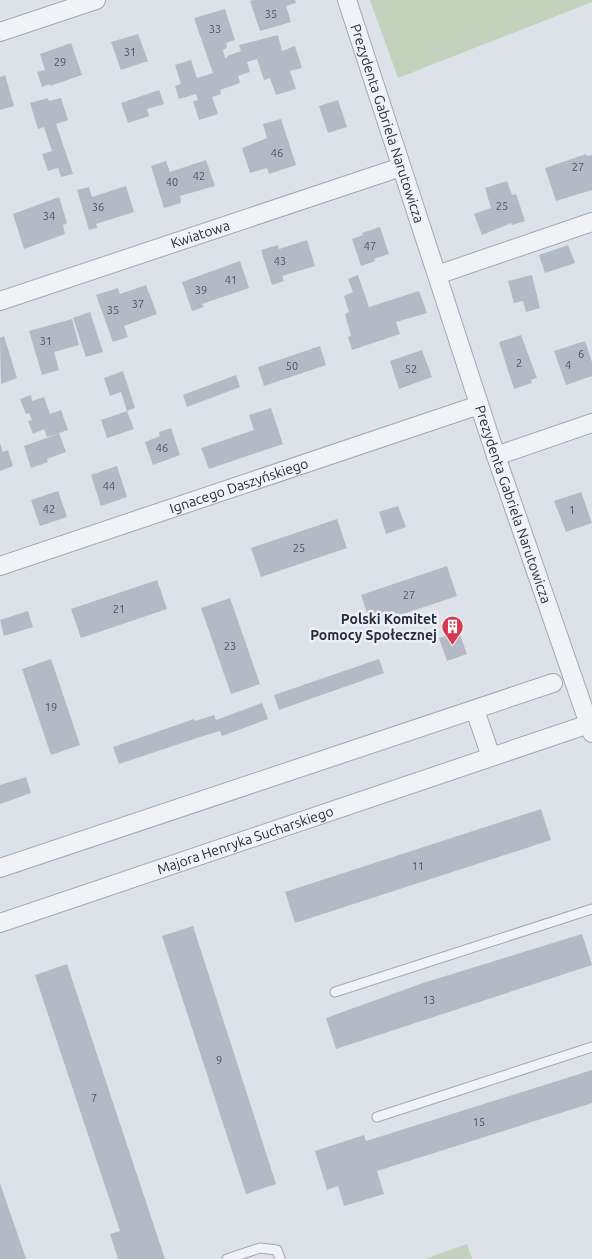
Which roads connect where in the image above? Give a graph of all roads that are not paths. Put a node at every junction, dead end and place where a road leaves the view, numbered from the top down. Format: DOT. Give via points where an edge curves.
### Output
graph roads {
  1 [pos="96,0"];
  2 [pos="347,0"];
  3 [pos="0,32"];
  4 [pos="401,166"];
  5 [pos="592,222"];
  6 [pos="437,274"];
  7 [pos="0,301"];
  8 [pos="480,405"];
  9 [pos="592,424"];
  10 [pos="496,456"];
  11 [pos="0,566"];
  12 [pos="553,683"];
  13 [pos="475,710"];
  14 [pos="590,728"];
  15 [pos="491,757"];
  16 [pos="0,868"];
  17 [pos="592,909"];
  18 [pos="0,923"];
  19 [pos="335,992"];
  20 [pos="592,1047"];
  21 [pos="377,1117"];
  22 [pos="226,1259"];
  23 [pos="280,1259"];
  1 -- 3 [label="street"];
  2 -- 4 [label="street, Prezydenta Gabriela Narutowicza"];
  4 -- 6 [label="street, Prezydenta Gabriela Narutowicza"];
  4 -- 7 [label="street, Kwiatowa"];
  5 -- 6 [label="street"];
  6 -- 8 [label="street, Prezydenta Gabriela Narutowicza"];
  8 -- 10 [label="street, Prezydenta Gabriela Narutowicza"];
  8 -- 11 [label="street, Ignacego Daszyńskiego"];
  9 -- 10 [label="street"];
  10 -- 14 [label="street, Prezydenta Gabriela Narutowicza"];
  12 -- 13 [label="street"];
  13 -- 15 [label="street"];
  13 -- 16 [label="street"];
  14 -- 15 [label="street, Majora Henryka Sucharskiego"];
  15 -- 18 [label="street, Majora Henryka Sucharskiego"];
  17 -- 19 [label="lane"];
  20 -- 21 [label="lane"];
  22 -- 23 [label="lane" via="260,1248 277,1250"];
}
